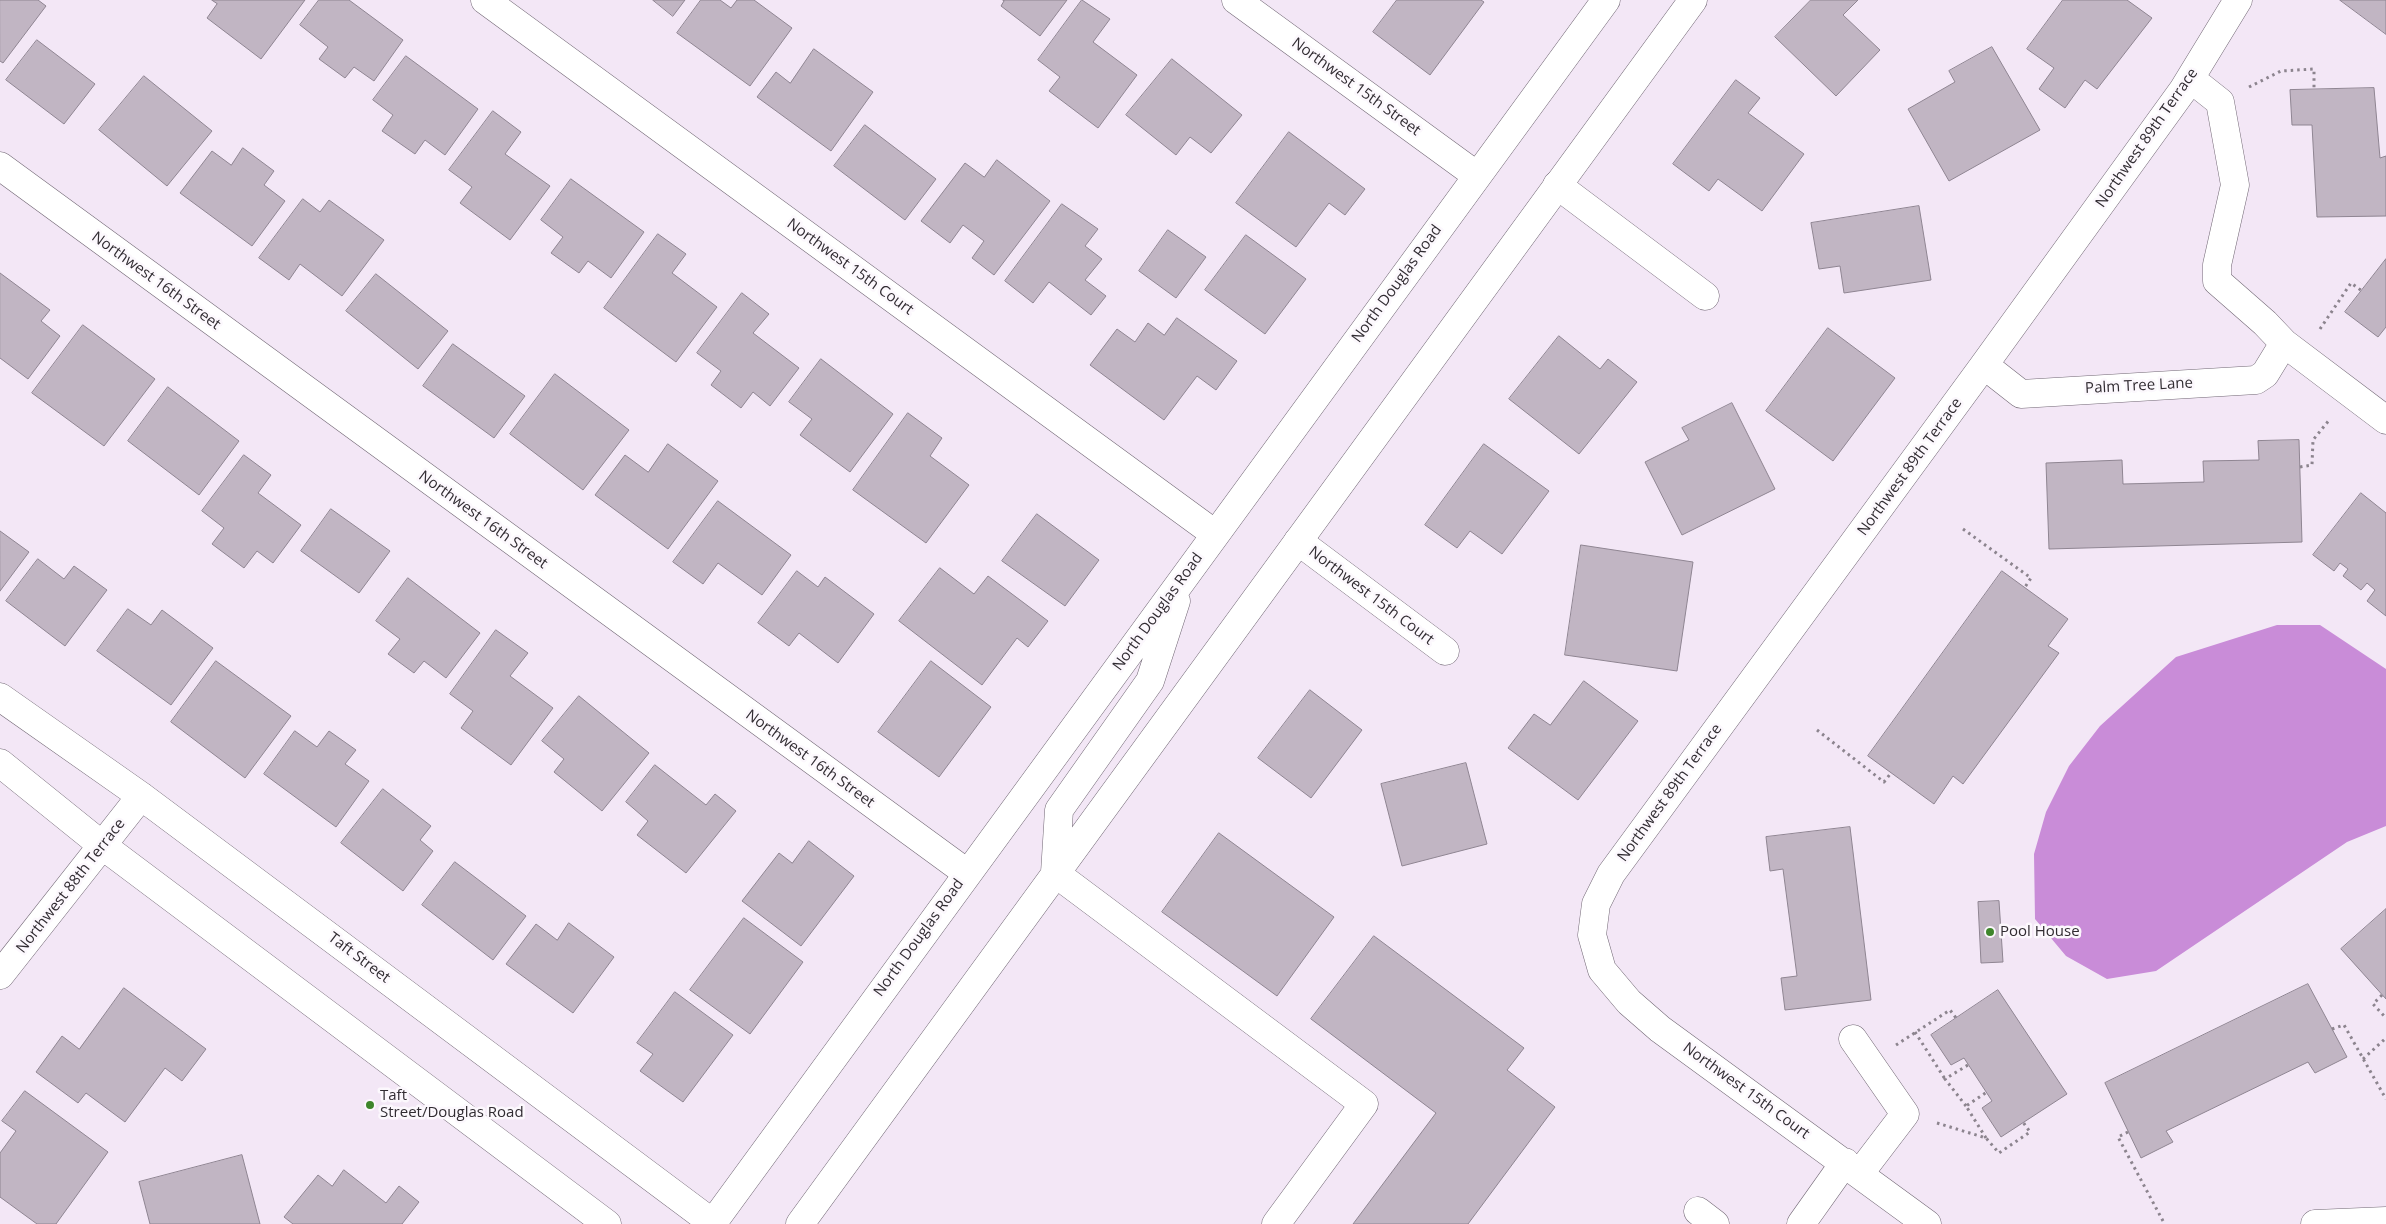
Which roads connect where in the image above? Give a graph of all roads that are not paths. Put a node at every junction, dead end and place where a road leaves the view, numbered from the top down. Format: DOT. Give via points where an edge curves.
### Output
graph roads {
  1 [pos="485,0"];
  2 [pos="1236,0"];
  3 [pos="1606,0"];
  4 [pos="1693,0"];
  5 [pos="2238,0"];
  6 [pos="2191,79"];
  7 [pos="0,166"];
  8 [pos="1476,175"];
  9 [pos="1557,186"];
  10 [pos="1705,296"];
  11 [pos="2293,350"];
  12 [pos="1984,365"];
  13 [pos="2386,420"];
  14 [pos="1215,534"];
  15 [pos="1298,541"];
  16 [pos="1183,578"];
  17 [pos="1445,651"];
  18 [pos="0,698"];
  19 [pos="0,763"];
  20 [pos="141,796"];
  21 [pos="103,846"];
  22 [pos="967,873"];
  23 [pos="1055,873"];
  24 [pos="1592,935"];
  25 [pos="0,975"];
  26 [pos="1853,1039"];
  27 [pos="1852,1168"];
  28 [pos="2386,1221"];
  29 [pos="607,1224"];
  30 [pos="713,1224"];
  31 [pos="800,1224"];
  32 [pos="1276,1224"];
  33 [pos="1801,1224"];
  34 [pos="1927,1224"];
  35 [pos="2315,1224"];
  1 -- 14 [label="street, Northwest 15th Court"];
  2 -- 8 [label="street, Northwest 15th Street"];
  3 -- 8 [label="street, North Douglas Road"];
  4 -- 9 [label="street"];
  5 -- 6 [label="street, Northwest 89th Terrace"];
  6 -- 11 [label="street" via="2220,102 2235,185 2217,265 2217,281"];
  6 -- 12 [label="street, Northwest 89th Terrace"];
  7 -- 22 [label="street, Northwest 16th Street"];
  8 -- 14 [label="street, North Douglas Road"];
  9 -- 10 [label="street"];
  9 -- 15 [label="street"];
  11 -- 12 [label="street, Palm Tree Lane" via="2256,380 2021,394"];
  11 -- 13 [label="street"];
  12 -- 24 [label="street, Northwest 89th Terrace" via="1611,874 1596,904"];
  14 -- 16 [label="street, North Douglas Road"];
  15 -- 17 [label="street, Northwest 15th Court"];
  15 -- 23 [label="street"];
  16 -- 22 [label="street, North Douglas Road"];
  16 -- 23 [label="street" via="1150,681 1058,810"];
  18 -- 20 [label="street, Taft Street"];
  19 -- 21 [label="street"];
  20 -- 21 [label="street, Northwest 88th Terrace"];
  20 -- 30 [label="street, Taft Street"];
  21 -- 25 [label="street, Northwest 88th Terrace"];
  21 -- 29 [label="street"];
  22 -- 30 [label="street, North Douglas Road"];
  23 -- 31 [label="street"];
  23 -- 32 [label="street" via="1364,1104"];
  24 -- 27 [label="street, Northwest 15th Court" via="1602,970 1628,1002"];
  26 -- 27 [label="street" via="1905,1114"];
  27 -- 33 [label="street"];
  27 -- 34 [label="street, Northwest 15th Court"];
  28 -- 35 [label="street"];
}
